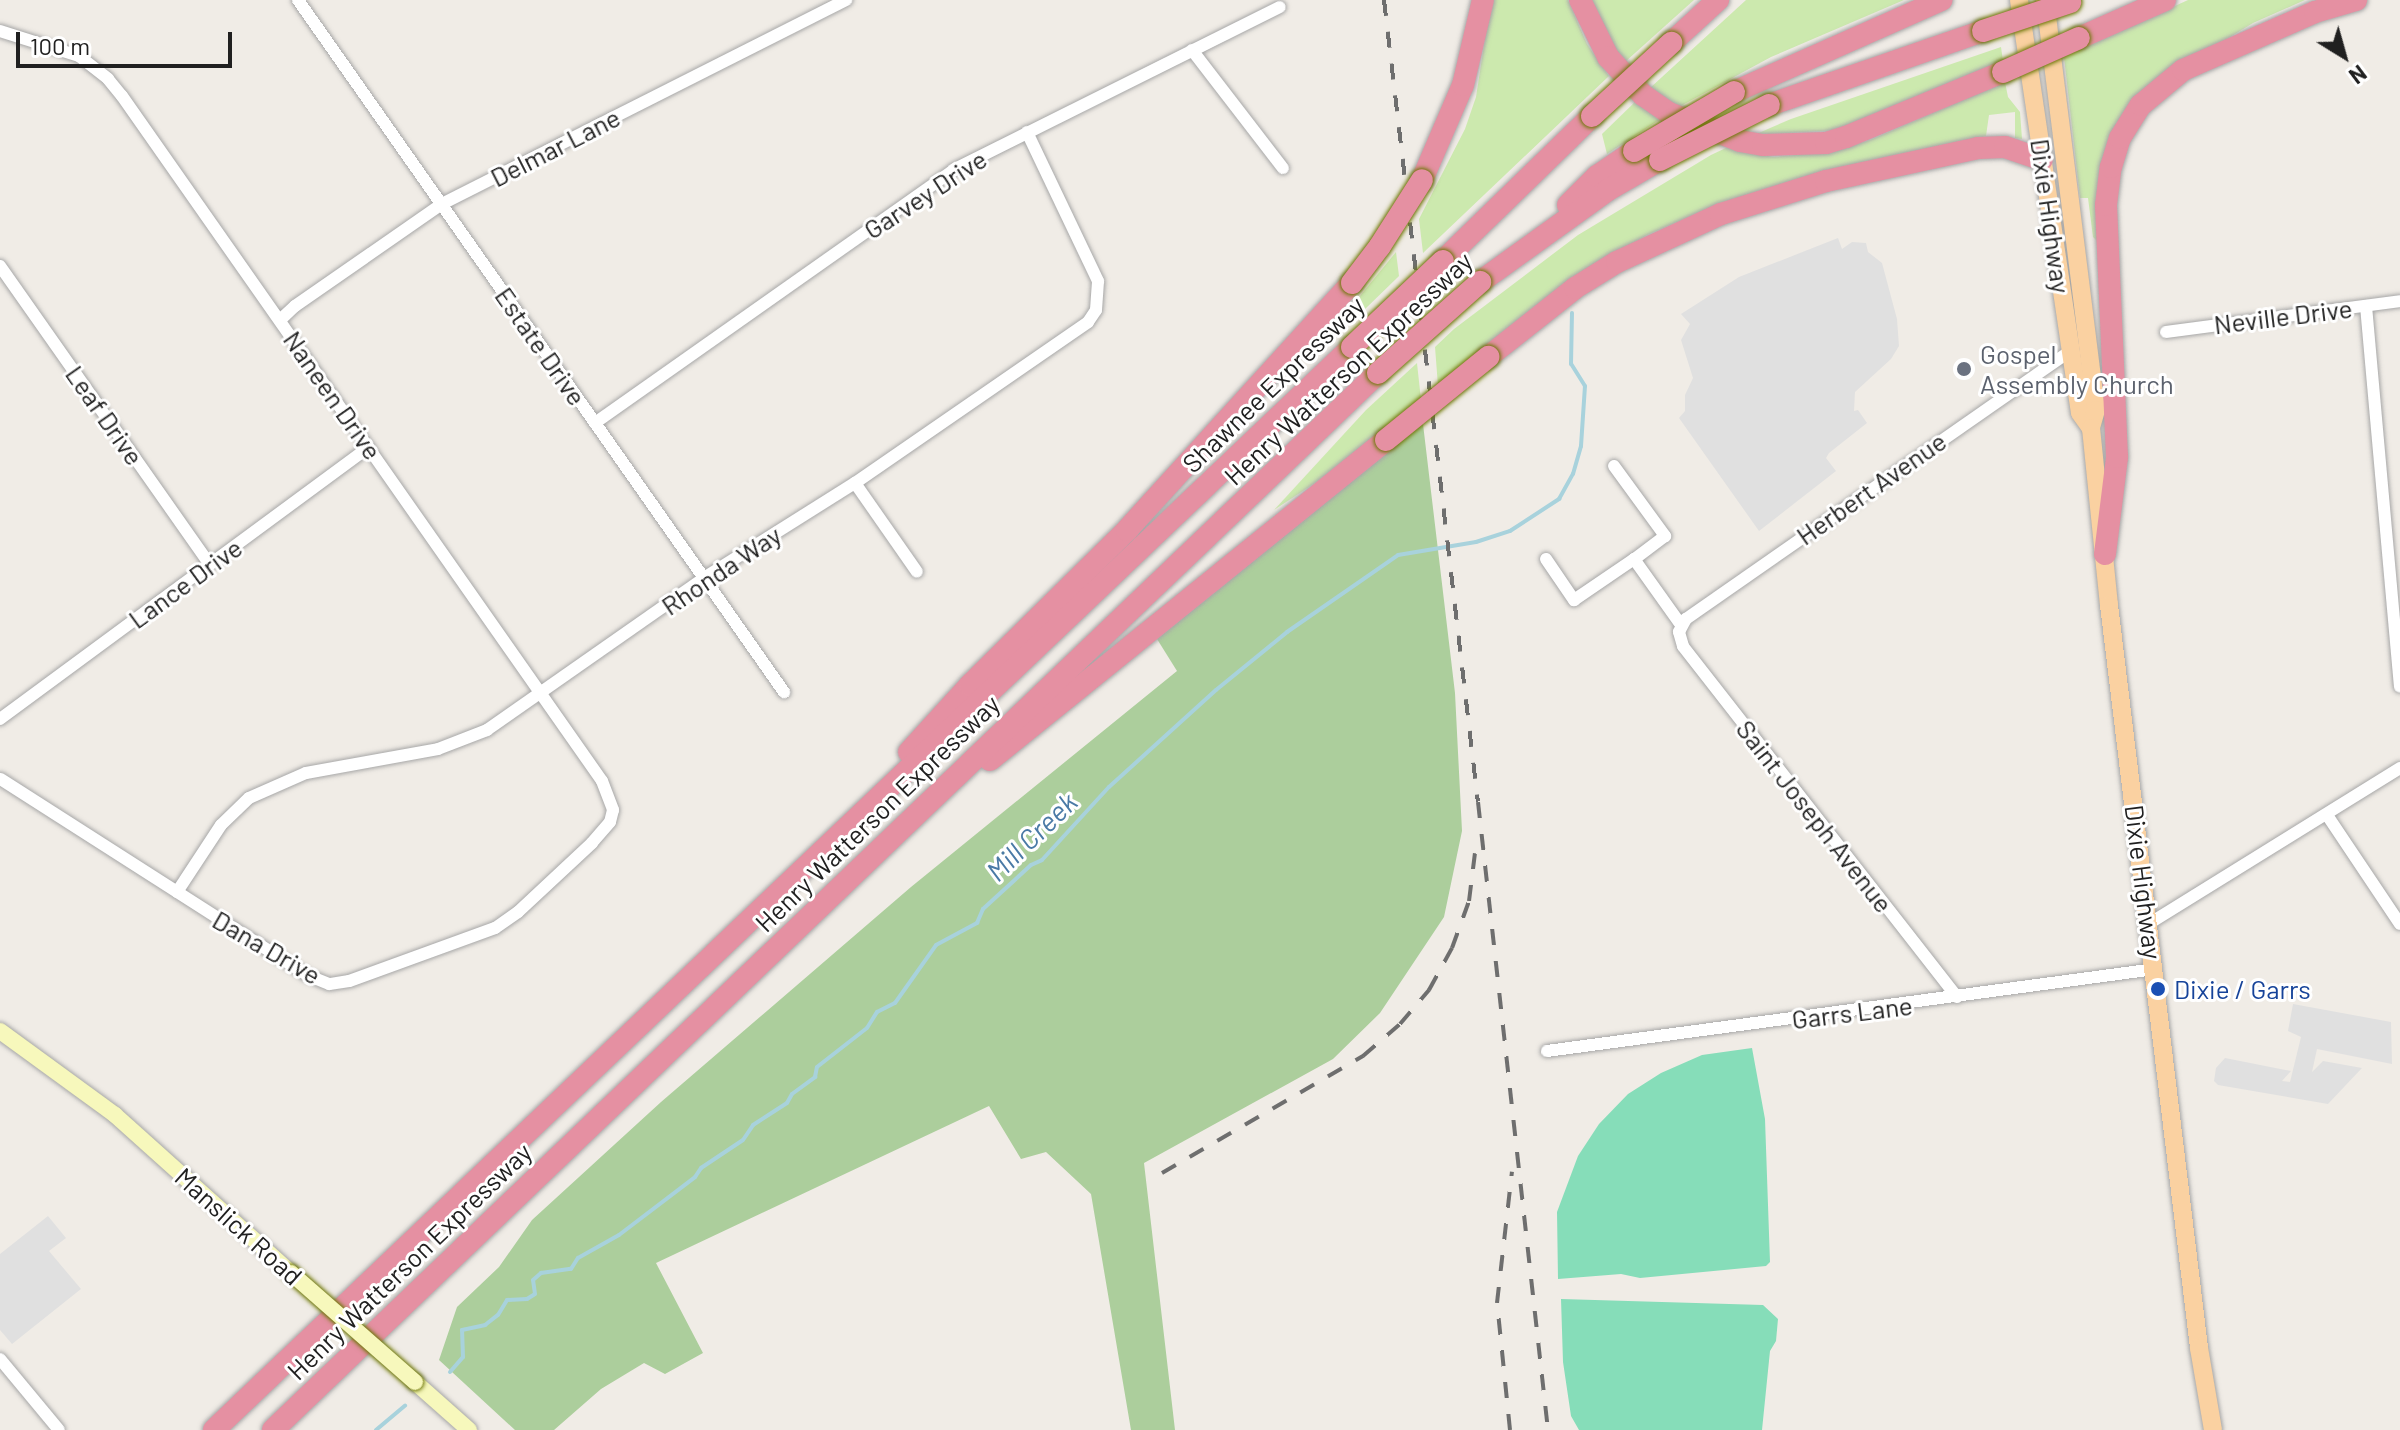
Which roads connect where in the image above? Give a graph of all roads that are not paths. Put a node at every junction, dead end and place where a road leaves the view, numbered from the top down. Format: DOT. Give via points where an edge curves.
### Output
graph roads {
  1 [pos="298,0"];
  2 [pos="846,0"];
  3 [pos="1483,0"];
  4 [pos="1580,0"];
  5 [pos="1718,0"];
  6 [pos="1942,0"];
  7 [pos="2019,0"];
  8 [pos="2045,0"];
  9 [pos="2165,0"];
  10 [pos="2356,0"];
  11 [pos="2074,1"];
  12 [pos="824,5"];
  13 [pos="2323,6"];
  14 [pos="1280,7"];
  15 [pos="0,31"];
  16 [pos="1192,50"];
  17 [pos="1027,132"];
  18 [pos="2042,160"];
  19 [pos="1283,168"];
  20 [pos="442,204"];
  21 [pos="1528,245"];
  22 [pos="0,266"];
  23 [pos="2400,301"];
  24 [pos="2366,306"];
  25 [pos="280,320"];
  26 [pos="2166,332"];
  27 [pos="2070,351"];
  28 [pos="595,423"];
  29 [pos="2091,428"];
  30 [pos="369,447"];
  31 [pos="1614,466"];
  32 [pos="855,483"];
  33 [pos="2105,554"];
  34 [pos="1546,559"];
  35 [pos="1634,559"];
  36 [pos="210,565"];
  37 [pos="917,572"];
  38 [pos="704,578"];
  39 [pos="1680,629"];
  40 [pos="2400,686"];
  41 [pos="784,692"];
  42 [pos="542,694"];
  43 [pos="0,719"];
  44 [pos="2400,768"];
  45 [pos="0,779"];
  46 [pos="933,799"];
  47 [pos="866,807"];
  48 [pos="612,815"];
  49 [pos="2327,815"];
  50 [pos="177,892"];
  51 [pos="2150,923"];
  52 [pos="2400,924"];
  53 [pos="2155,969"];
  54 [pos="1957,997"];
  55 [pos="0,1031"];
  56 [pos="1547,1051"];
  57 [pos="0,1359"];
  58 [pos="59,1430"];
  59 [pos="214,1430"];
  60 [pos="273,1430"];
  61 [pos="469,1430"];
  62 [pos="2213,1430"];
  1 -- 20 [label="street, Estate Drive"];
  2 -- 12 [label="street, Delmar Lane"];
  3 -- 47 [label="highway, bridge" via="1463,85 1422,180 1352,283 1127,530 931,726"];
  4 -- 9 [label="highway, bridge" via="1608,57 1643,95 1669,113 1763,145 1826,143 1846,137"];
  5 -- 47 [label="highway, Shawnee Expressway, bridge"];
  6 -- 21 [label="highway, bridge" via="1734,92 1634,151 1597,176"];
  7 -- 18 [label="main road, Dixie Highway"];
  8 -- 29 [label="main road, Dixie Highway" via="2096,410"];
  10 -- 13 [label="highway"];
  11 -- 21 [label="highway, bridge" via="1769,105 1660,160"];
  12 -- 20 [label="street, Delmar Lane"];
  13 -- 33 [label="highway" via="2168,80 2141,105 2115,150 2106,234 2117,457"];
  14 -- 16 [label="street, Garvey Drive"];
  15 -- 25 [label="street, Naneen Drive" via="79,56 108,79"];
  16 -- 17 [label="street, Garvey Drive"];
  16 -- 19 [label="street"];
  17 -- 28 [label="street, Garvey Drive" via="918,193"];
  17 -- 32 [label="street, Rhonda Way" via="1090,258 1098,281 1096,310 1083,326"];
  18 -- 27 [label="main road, Dixie Highway"];
  18 -- 46 [label="highway, bridge" via="2005,147 1978,148 1826,181 1721,214 1617,262 1488,357 1016,742"];
  20 -- 25 [label="street, Delmar Lane"];
  20 -- 28 [label="street, Estate Drive"];
  21 -- 46 [label="highway, Henry Watterson Expressway, bridge" via="1378,373"];
  22 -- 36 [label="street, Leaf Drive"];
  23 -- 24 [label="street, Neville Drive"];
  24 -- 26 [label="street, Neville Drive"];
  24 -- 40 [label="street"];
  25 -- 30 [label="street, Naneen Drive"];
  27 -- 29 [label="main road, Dixie Highway" via="2080,413"];
  27 -- 39 [label="street, Herbert Avenue"];
  28 -- 38 [label="street, Estate Drive"];
  29 -- 33 [label="main road, Dixie Highway"];
  30 -- 36 [label="street, Lance Drive"];
  30 -- 42 [label="street, Naneen Drive"];
  31 -- 35 [label="street" via="1665,536"];
  32 -- 37 [label="street"];
  32 -- 38 [label="street, Rhonda Way"];
  33 -- 51 [label="main road, Dixie Highway"];
  34 -- 35 [label="street" via="1574,600"];
  35 -- 39 [label="street, Saint Joseph Avenue"];
  36 -- 43 [label="street, Lance Drive"];
  38 -- 41 [label="street, Estate Drive"];
  38 -- 42 [label="street, Rhonda Way"];
  39 -- 54 [label="street, Saint Joseph Avenue" via="1683,646"];
  42 -- 48 [label="street, Naneen Drive" via="609,791"];
  42 -- 50 [label="street, Rhonda Way" via="455,744 318,769 266,787 221,825"];
  44 -- 49 [label="street"];
  45 -- 50 [label="street, Dana Drive"];
  46 -- 60 [label="highway, Henry Watterson Expressway"];
  47 -- 59 [label="highway, Henry Watterson Expressway"];
  48 -- 50 [label="street, Dana Drive" via="592,843 495,928 340,983 307,975"];
  49 -- 51 [label="street"];
  49 -- 52 [label="street"];
  51 -- 53 [label="main road, Dixie Highway"];
  53 -- 54 [label="street, Garrs Lane"];
  53 -- 62 [label="main road, Dixie Highway"];
  54 -- 56 [label="street, Garrs Lane"];
  55 -- 61 [label="main road, Manslick Road, bridge" via="115,1115"];
  57 -- 58 [label="street"];
}
